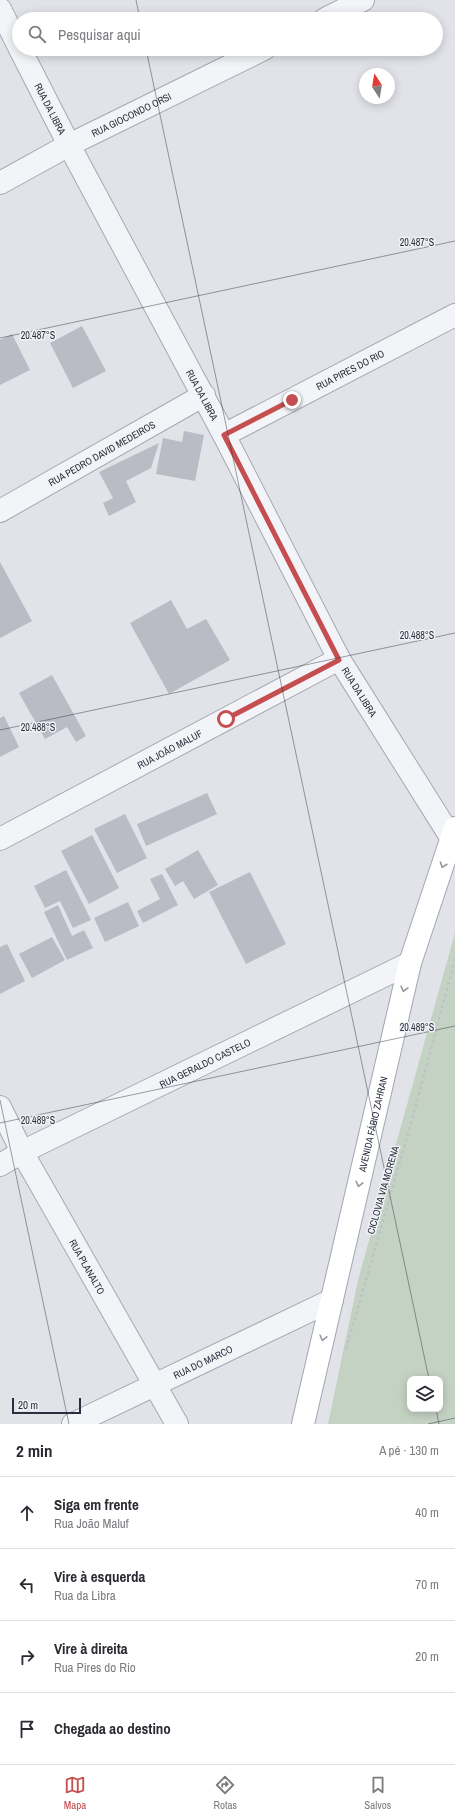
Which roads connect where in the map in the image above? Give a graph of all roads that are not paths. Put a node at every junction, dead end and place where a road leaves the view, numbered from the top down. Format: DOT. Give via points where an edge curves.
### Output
graph roads {
  1 [pos="363,0"];
  2 [pos="0,9"];
  3 [pos="339,12"];
  4 [pos="12,32"];
  5 [pos="24,56"];
  6 [pos="250,56"];
  7 [pos="69,146"];
  8 [pos="0,184"];
  9 [pos="455,315"];
  10 [pos="204,396"];
  11 [pos="224,435"];
  12 [pos="0,511"];
  13 [pos="339,660"];
  14 [pos="454,834"];
  15 [pos="0,839"];
  16 [pos="410,963"];
  17 [pos="0,1107"];
  18 [pos="22,1152"];
  19 [pos="0,1165"];
  20 [pos="332,1300"];
  21 [pos="154,1384"];
  22 [pos="73,1424"];
  23 [pos="177,1424"];
  24 [pos="303,1424"];
  1 -- 3 [label="street"];
  2 -- 4 [label="street, RUA DA LIBRA"];
  5 -- 7 [label="street, RUA DA LIBRA"];
  6 -- 7 [label="street, RUA GIOCONDO ORSI"];
  7 -- 8 [label="street, RUA GIOCONDO ORSI"];
  7 -- 10 [label="street, RUA DA LIBRA"];
  9 -- 11 [label="street, RUA PIRES DO RIO"];
  10 -- 11 [label="street, RUA DA LIBRA"];
  10 -- 12 [label="street, RUA PEDRO DAVID MEDEIROS"];
  11 -- 13 [label="street, RUA DA LIBRA"];
  13 -- 14 [label="street, RUA DA LIBRA"];
  13 -- 15 [label="street, RUA JOÃO MALUF"];
  14 -- 16 [label="main road, AVENIDA FÁBIO ZAHRAN, one-way"];
  16 -- 18 [label="street, RUA GERALDO CASTELO"];
  16 -- 20 [label="main road, AVENIDA FÁBIO ZAHRAN, one-way"];
  17 -- 18 [label="street, RUA PLANALTO"];
  18 -- 19 [label="street, RUA GERALDO CASTELO"];
  18 -- 21 [label="street, RUA PLANALTO"];
  20 -- 21 [label="street, RUA DO MARCO"];
  20 -- 24 [label="main road, AVENIDA FÁBIO ZAHRAN, one-way"];
  21 -- 22 [label="street, RUA DO MARCO"];
  21 -- 23 [label="street, RUA PLANALTO"];
}
